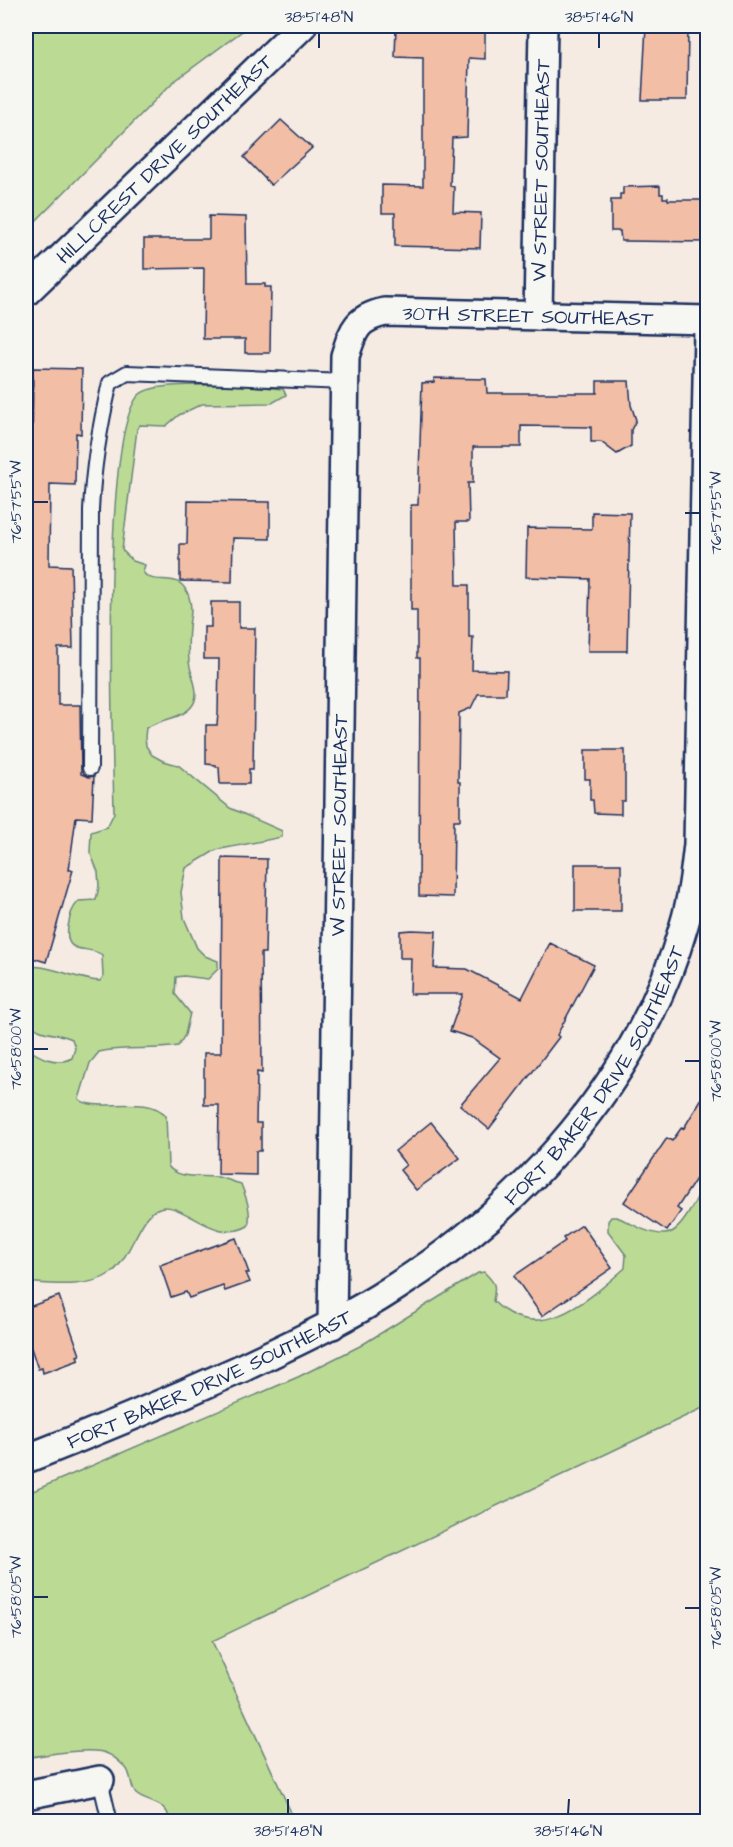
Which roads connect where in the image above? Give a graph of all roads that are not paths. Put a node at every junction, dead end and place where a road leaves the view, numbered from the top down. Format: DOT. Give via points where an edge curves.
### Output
graph roads {
  1 [pos="302,26"];
  2 [pos="543,26"];
  3 [pos="26,292"];
  4 [pos="538,316"];
  5 [pos="708,320"];
  6 [pos="354,329"];
  7 [pos="708,330"];
  8 [pos="345,382"];
  9 [pos="90,768"];
  10 [pos="332,1324"];
  11 [pos="26,1459"];
  12 [pos="100,1780"];
  13 [pos="26,1795"];
  14 [pos="110,1821"];
  1 -- 3 [label="street, HILLCREST DRIVE SOUTHEAST"];
  2 -- 4 [label="street, W STREET SOUTHEAST"];
  4 -- 5 [label="street, 30TH STREET SOUTHEAST"];
  4 -- 6 [label="street, 30TH STREET SOUTHEAST" via="385,312 372,315"];
  6 -- 8 [label="street, W STREET SOUTHEAST" via="345,356"];
  7 -- 10 [label="street, FORT BAKER DRIVE SOUTHEAST" via="698,844 691,898 672,964 620,1068 591,1109 534,1174 423,1269"];
  8 -- 9 [label="lane" via="127,373 110,383 100,425 91,510"];
  8 -- 10 [label="street, W STREET SOUTHEAST"];
  10 -- 11 [label="street, FORT BAKER DRIVE SOUTHEAST" via="187,1393"];
  12 -- 13 [label="street"];
  12 -- 14 [label="lane"];
}
